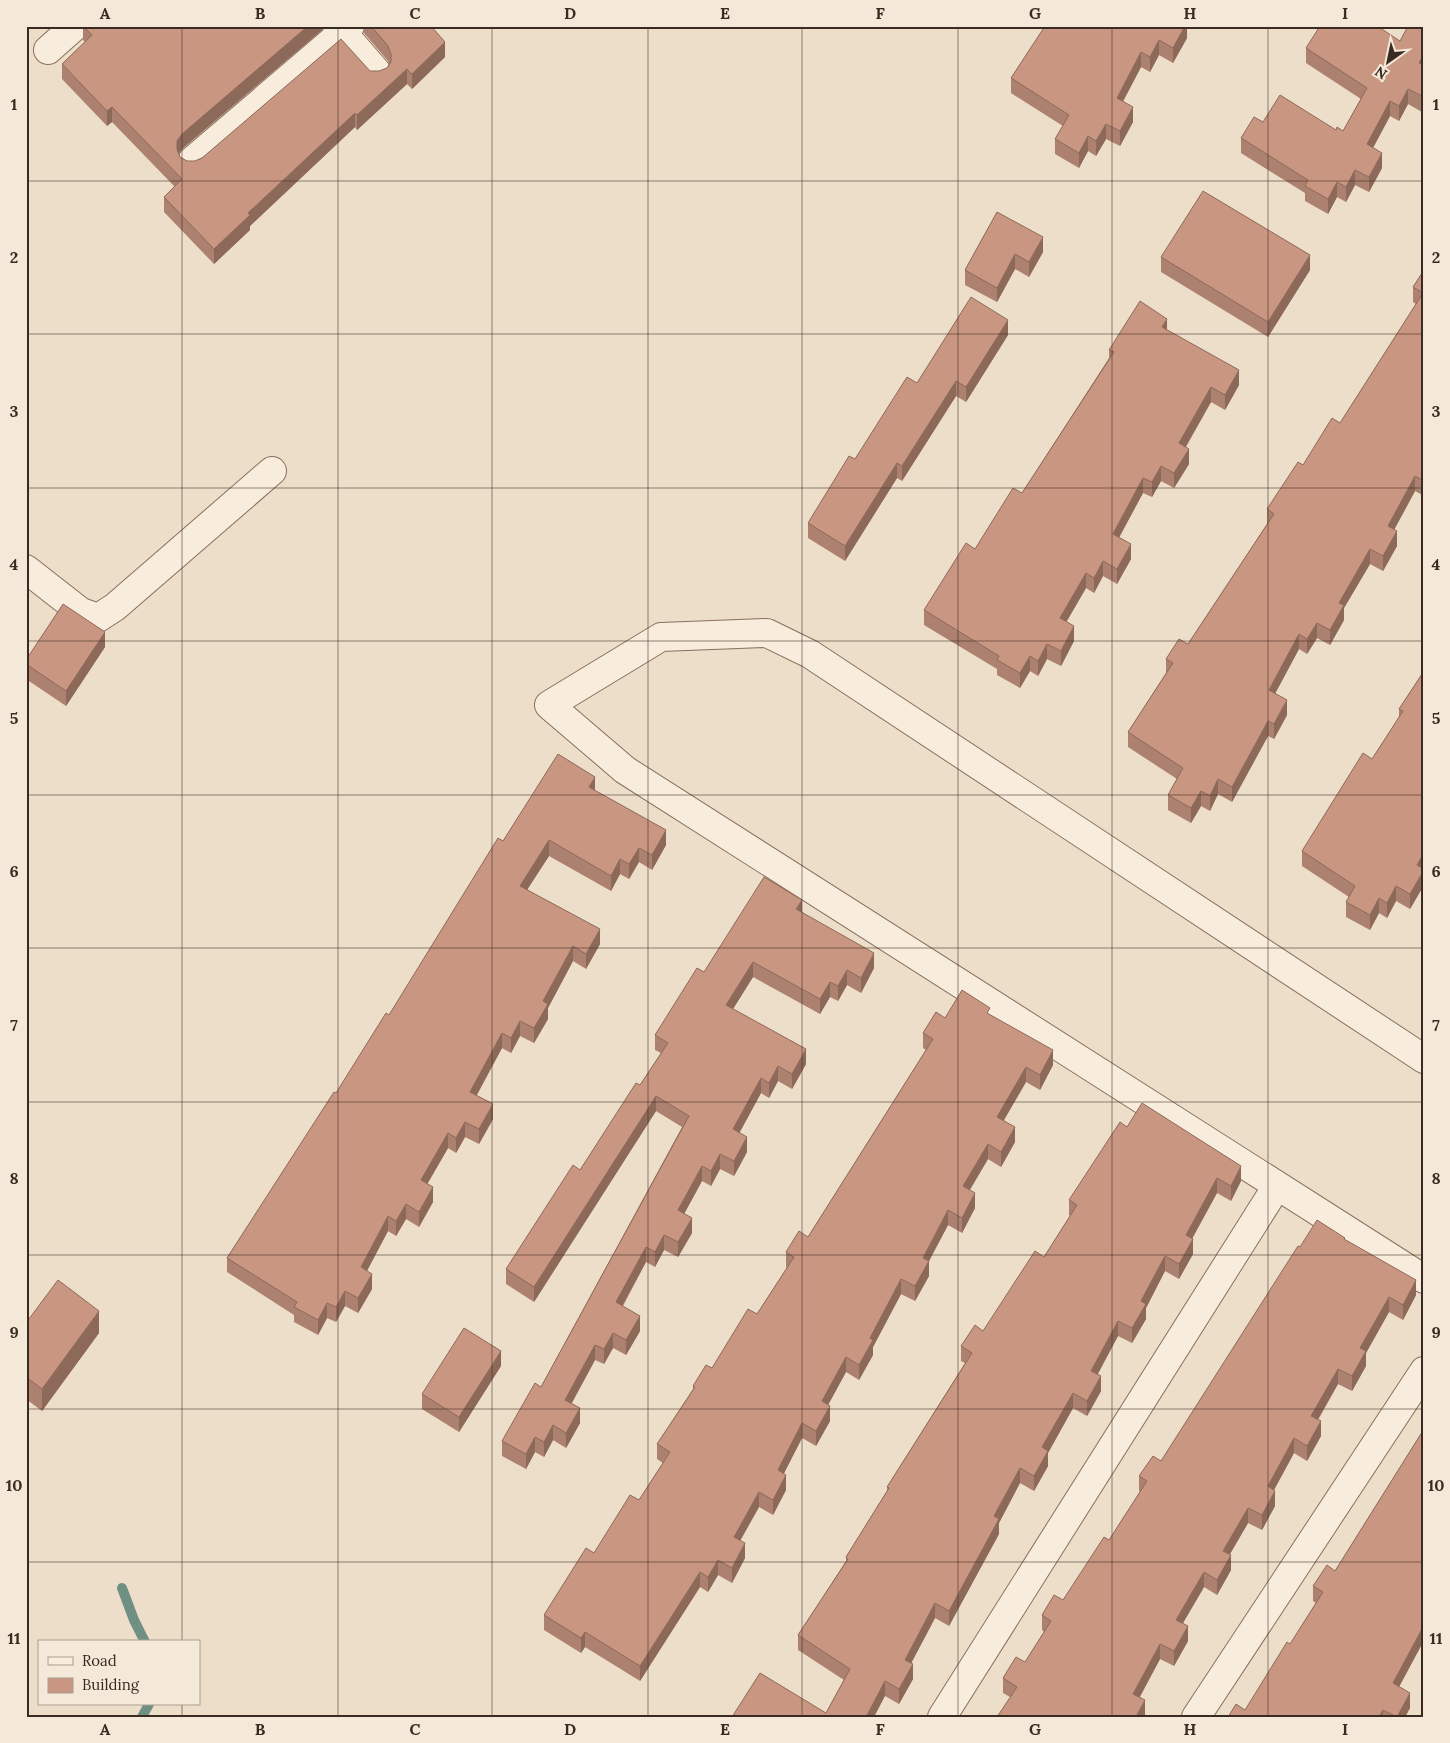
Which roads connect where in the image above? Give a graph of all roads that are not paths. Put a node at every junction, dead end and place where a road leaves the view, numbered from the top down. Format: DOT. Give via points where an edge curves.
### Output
graph roads {
  1 [pos="74,26"];
  2 [pos="343,28"];
  3 [pos="48,50"];
  4 [pos="376,71"];
  5 [pos="192,161"];
  6 [pos="272,471"];
  7 [pos="26,569"];
  8 [pos="1424,1059"];
  9 [pos="1278,1186"];
  10 [pos="1424,1279"];
  11 [pos="1424,1371"];
  12 [pos="942,1717"];
  13 [pos="1196,1717"];
  1 -- 3 [label="street"];
  2 -- 4 [label="street"];
  2 -- 5 [label="street"];
  6 -- 7 [label="street" via="116,608 98,618 81,612"];
  8 -- 9 [label="street" via="810,654 766,633 661,637 549,705 625,770"];
  9 -- 10 [label="street"];
  9 -- 12 [label="street"];
  11 -- 13 [label="street"];
}
